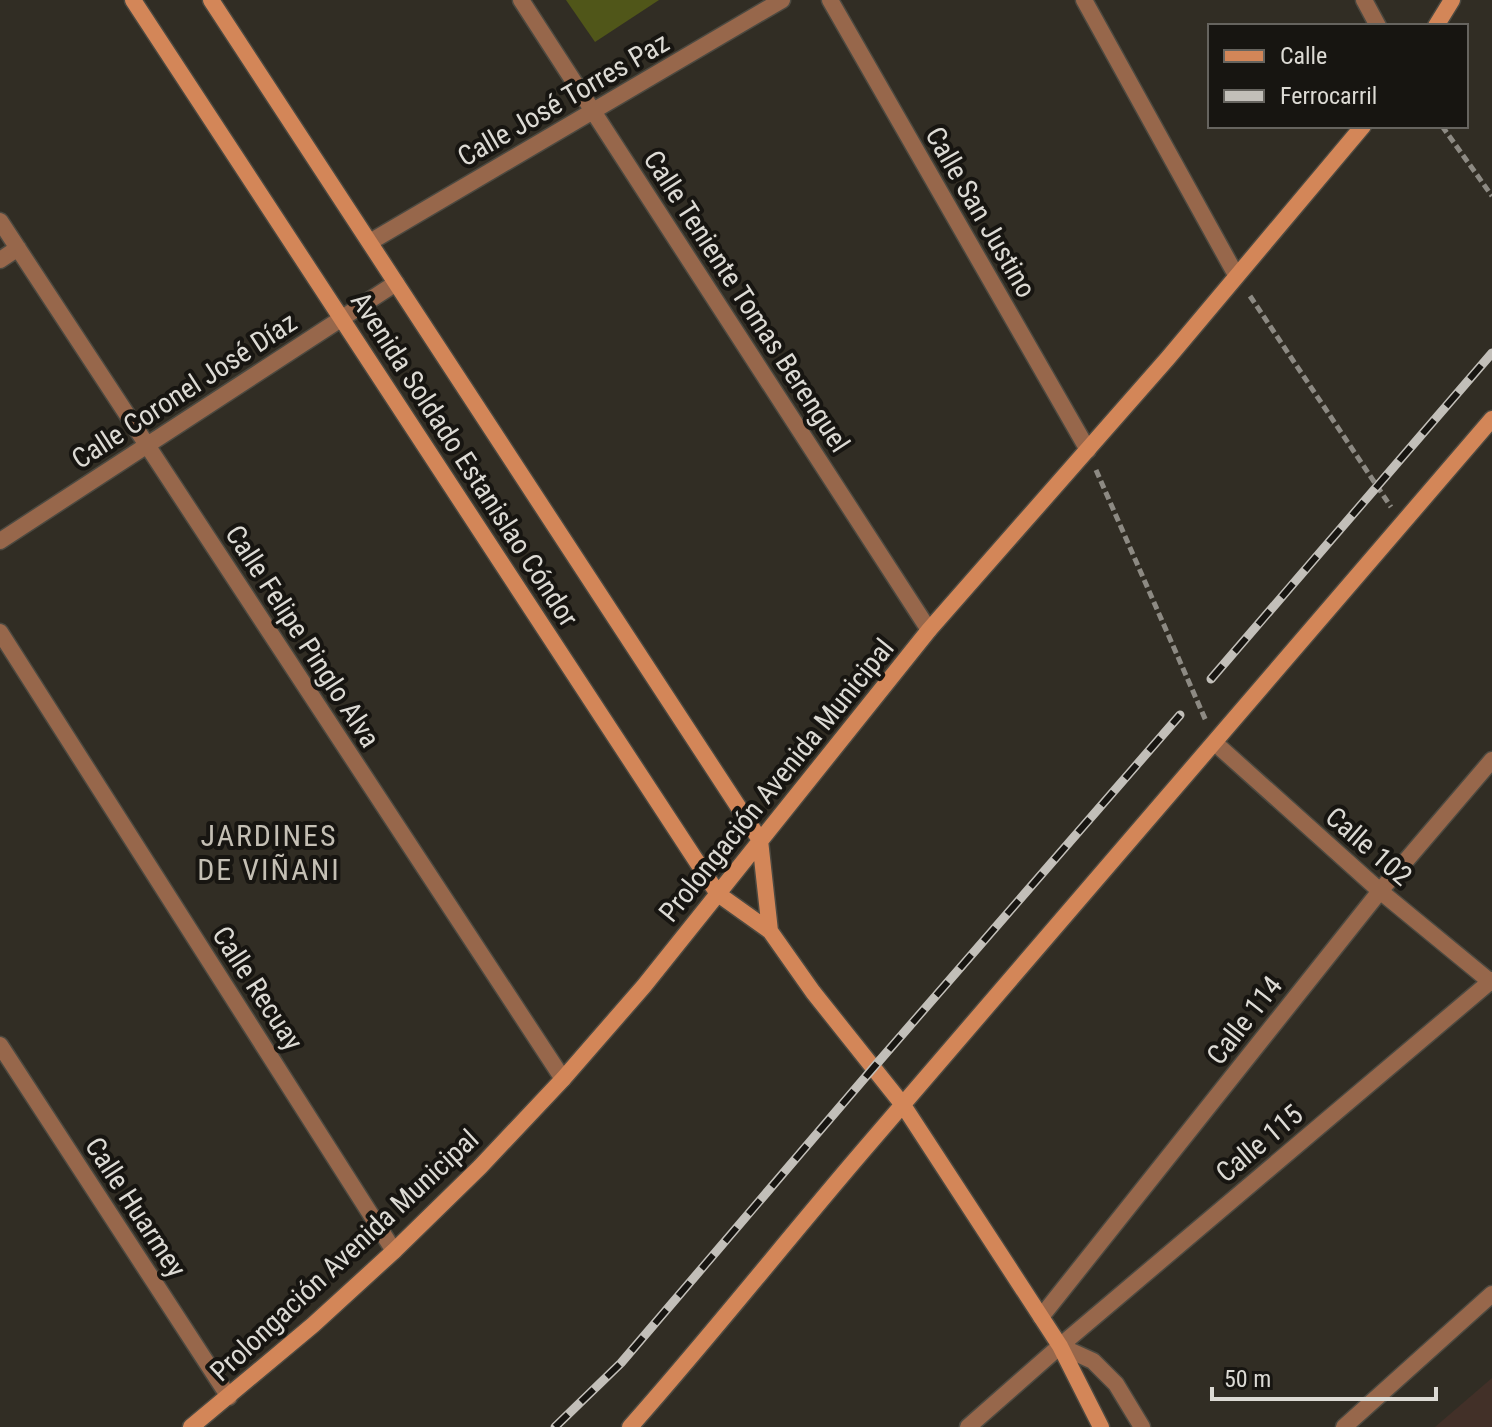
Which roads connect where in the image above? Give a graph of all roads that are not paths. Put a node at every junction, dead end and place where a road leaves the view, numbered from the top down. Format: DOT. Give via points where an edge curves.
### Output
graph roads {
  1 [pos="133,0"];
  2 [pos="211,0"];
  3 [pos="521,0"];
  4 [pos="782,0"];
  5 [pos="830,0"];
  6 [pos="1084,0"];
  7 [pos="1364,0"];
  8 [pos="1452,0"];
  9 [pos="1377,24"];
  10 [pos="1437,24"];
  11 [pos="593,111"];
  12 [pos="1361,128"];
  13 [pos="0,221"];
  14 [pos="370,242"];
  15 [pos="18,248"];
  16 [pos="0,260"];
  17 [pos="1236,275"];
  18 [pos="396,283"];
  19 [pos="342,319"];
  20 [pos="1492,419"];
  21 [pos="147,445"];
  22 [pos="1088,450"];
  23 [pos="0,541"];
  24 [pos="929,630"];
  25 [pos="0,632"];
  26 [pos="1215,743"];
  27 [pos="1492,760"];
  28 [pos="760,840"];
  29 [pos="1380,891"];
  30 [pos="718,894"];
  31 [pos="770,931"];
  32 [pos="1491,982"];
  33 [pos="0,1045"];
  34 [pos="563,1079"];
  35 [pos="903,1105"];
  36 [pos="394,1251"];
  37 [pos="1492,1294"];
  38 [pos="1041,1317"];
  39 [pos="1060,1346"];
  40 [pos="229,1397"];
  41 [pos="191,1427"];
  42 [pos="630,1427"];
  43 [pos="968,1427"];
  44 [pos="1101,1427"];
  45 [pos="1142,1427"];
  46 [pos="1344,1427"];
  1 -- 19 [label="street, Avenida Soldado Estanislao Cóndor"];
  2 -- 14 [label="street, Avenida Soldado Estanislao Cóndor"];
  3 -- 11 [label="street, Calle Teniente Tomas Berenguel"];
  4 -- 11 [label="street, Calle José Torres Paz"];
  5 -- 22 [label="street, Calle San Justino"];
  6 -- 17 [label="street"];
  7 -- 9 [label="street"];
  8 -- 10 [label="street"];
  11 -- 14 [label="street, Calle José Torres Paz"];
  11 -- 24 [label="street, Calle Teniente Tomas Berenguel"];
  12 -- 17 [label="street, Prolongación Avenida Municipal"];
  13 -- 15 [label="street, Calle Felipe Pinglo Alva"];
  14 -- 18 [label="street, Avenida Soldado Estanislao Cóndor"];
  15 -- 16 [label="street"];
  15 -- 21 [label="street, Calle Felipe Pinglo Alva"];
  17 -- 22 [label="street, Prolongación Avenida Municipal"];
  18 -- 19 [label="street, Calle Coronel José Díaz"];
  18 -- 28 [label="street, Avenida Soldado Estanislao Cóndor"];
  19 -- 21 [label="street, Calle Coronel José Díaz"];
  19 -- 30 [label="street, Avenida Soldado Estanislao Cóndor"];
  20 -- 26 [label="street"];
  21 -- 23 [label="street, Calle Coronel José Díaz"];
  21 -- 34 [label="street, Calle Felipe Pinglo Alva"];
  22 -- 24 [label="street, Prolongación Avenida Municipal"];
  24 -- 28 [label="street, Prolongación Avenida Municipal"];
  25 -- 36 [label="street, Calle Recuay"];
  26 -- 29 [label="street, Calle 102"];
  26 -- 35 [label="street"];
  27 -- 29 [label="street, Calle 114"];
  28 -- 30 [label="street, Prolongación Avenida Municipal"];
  28 -- 31 [label="street, Avenida Soldado Estanislao Cóndor"];
  29 -- 32 [label="street, Calle 102"];
  29 -- 38 [label="street, Calle 114"];
  30 -- 31 [label="street, Avenida Soldado Estanislao Cóndor"];
  30 -- 34 [label="street, Prolongación Avenida Municipal"];
  31 -- 35 [label="street, Avenida Soldado Estanislao Cóndor"];
  32 -- 39 [label="street, Calle 115"];
  33 -- 40 [label="street, Calle Huarmey"];
  34 -- 36 [label="street, Prolongación Avenida Municipal"];
  35 -- 38 [label="street, Avenida Soldado Estanislao Cóndor"];
  35 -- 42 [label="street"];
  36 -- 40 [label="street, Prolongación Avenida Municipal"];
  37 -- 46 [label="street"];
  38 -- 39 [label="street, Avenida Soldado Estanislao Cóndor"];
  39 -- 43 [label="street, Calle 115"];
  39 -- 44 [label="street, Avenida Soldado Estanislao Cóndor"];
  39 -- 45 [label="street" via="1093,1361 1116,1384"];
  40 -- 41 [label="street, Prolongación Avenida Municipal"];
}
